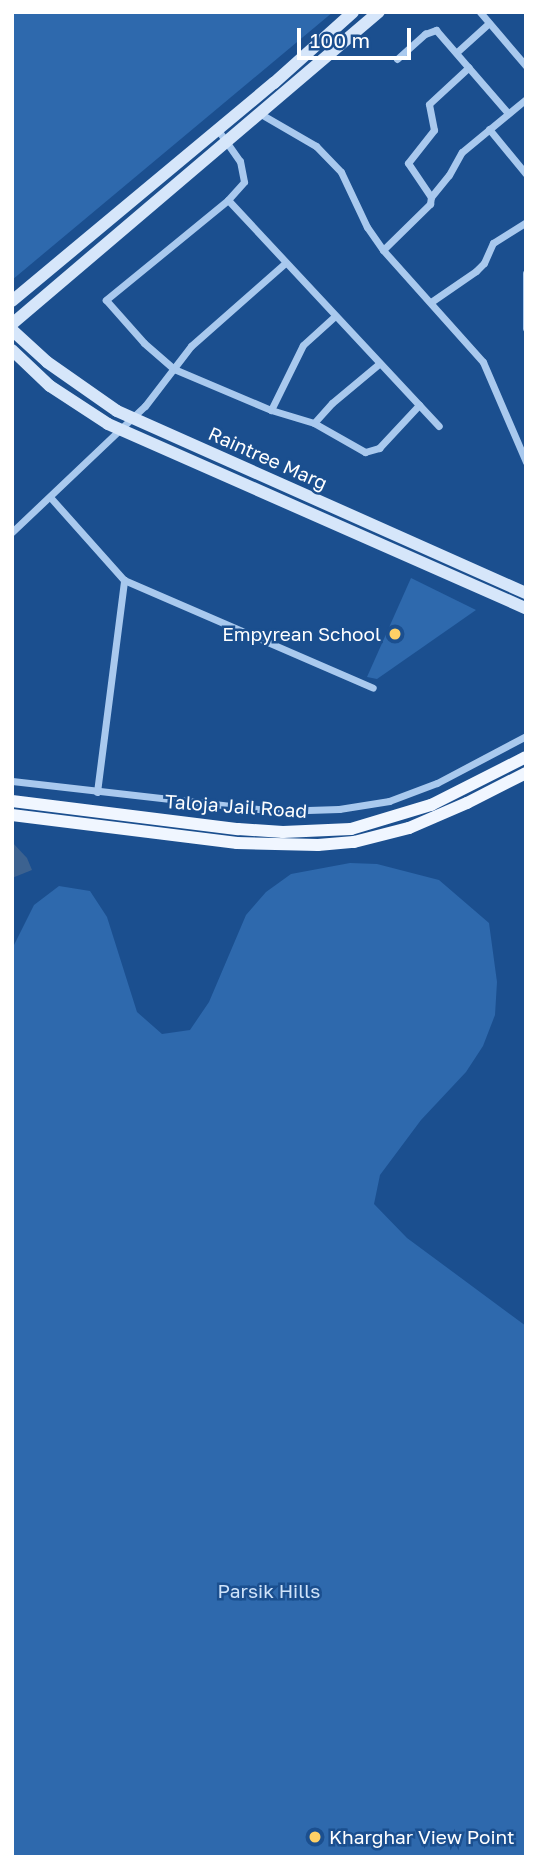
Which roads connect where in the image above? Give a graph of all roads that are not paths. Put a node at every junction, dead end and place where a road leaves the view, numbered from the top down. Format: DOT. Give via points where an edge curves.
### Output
graph roads {
  1 [pos="353,12"];
  2 [pos="379,12"];
  3 [pos="480,12"];
  4 [pos="489,23"];
  5 [pos="326,36"];
  6 [pos="457,52"];
  7 [pos="331,53"];
  8 [pos="397,59"];
  9 [pos="526,66"];
  10 [pos="469,67"];
  11 [pos="272,90"];
  12 [pos="526,99"];
  13 [pos="259,113"];
  14 [pos="508,113"];
  15 [pos="489,129"];
  16 [pos="222,135"];
  17 [pos="526,174"];
  18 [pos="431,197"];
  19 [pos="228,200"];
  20 [pos="526,222"];
  21 [pos="383,250"];
  22 [pos="285,263"];
  23 [pos="526,273"];
  24 [pos="12,301"];
  25 [pos="431,302"];
  26 [pos="335,316"];
  27 [pos="525,316"];
  28 [pos="12,324"];
  29 [pos="526,328"];
  30 [pos="12,330"];
  31 [pos="12,350"];
  32 [pos="380,363"];
  33 [pos="174,369"];
  34 [pos="419,405"];
  35 [pos="271,410"];
  36 [pos="133,417"];
  37 [pos="314,423"];
  38 [pos="439,426"];
  39 [pos="118,429"];
  40 [pos="522,447"];
  41 [pos="526,463"];
  42 [pos="50,497"];
  43 [pos="12,532"];
  44 [pos="124,580"];
  45 [pos="526,593"];
  46 [pos="526,608"];
  47 [pos="373,688"];
  48 [pos="526,736"];
  49 [pos="526,757"];
  50 [pos="526,773"];
  51 [pos="12,780"];
  52 [pos="97,792"];
  53 [pos="12,801"];
  54 [pos="12,815"];
  1 -- 5 [label="main road"];
  2 -- 7 [label="main road"];
  3 -- 4 [label="street"];
  4 -- 6 [label="street"];
  4 -- 9 [label="street"];
  5 -- 7 [label="main road"];
  5 -- 11 [label="main road"];
  6 -- 8 [label="street" via="436,30"];
  6 -- 10 [label="street"];
  7 -- 11 [label="main road" via="304,76"];
  10 -- 14 [label="street"];
  10 -- 18 [label="street" via="429,104 433,130 408,163"];
  11 -- 13 [label="main road"];
  11 -- 16 [label="main road"];
  12 -- 14 [label="street"];
  13 -- 16 [label="main road"];
  13 -- 21 [label="street" via="301,136 334,163"];
  14 -- 15 [label="street"];
  15 -- 17 [label="street"];
  15 -- 18 [label="street" via="462,152"];
  16 -- 19 [label="street" via="245,173 244,182"];
  16 -- 24 [label="main road"];
  16 -- 28 [label="main road"];
  18 -- 21 [label="street" via="426,211"];
  19 -- 22 [label="street"];
  19 -- 33 [label="street" via="106,300"];
  20 -- 25 [label="street" via="494,243 476,271"];
  21 -- 25 [label="street"];
  22 -- 26 [label="street"];
  22 -- 33 [label="street" via="191,346"];
  23 -- 27 [label="street"];
  25 -- 40 [label="street" via="483,362"];
  26 -- 32 [label="street"];
  26 -- 35 [label="street" via="303,345"];
  27 -- 29 [label="street"];
  30 -- 36 [label="main road, Raintree Marg" via="82,389"];
  31 -- 39 [label="main road, Raintree Marg" via="50,386"];
  32 -- 34 [label="street"];
  32 -- 37 [label="street"];
  33 -- 35 [label="street"];
  33 -- 36 [label="street"];
  34 -- 37 [label="street" via="371,452"];
  34 -- 38 [label="street"];
  35 -- 37 [label="street"];
  36 -- 39 [label="street"];
  36 -- 45 [label="main road, Raintree Marg"];
  39 -- 42 [label="street"];
  39 -- 46 [label="main road, Raintree Marg"];
  40 -- 41 [label="street"];
  42 -- 43 [label="street"];
  42 -- 44 [label="street"];
  44 -- 47 [label="street"];
  44 -- 52 [label="street"];
  48 -- 52 [label="street" via="437,783 389,800 339,809 277,811"];
  49 -- 53 [label="main road, Taloja Jail Road" via="431,805 340,830 238,830"];
  50 -- 54 [label="main road, Taloja Jail Road" via="409,828 330,844 237,843"];
  51 -- 52 [label="street"];
}
